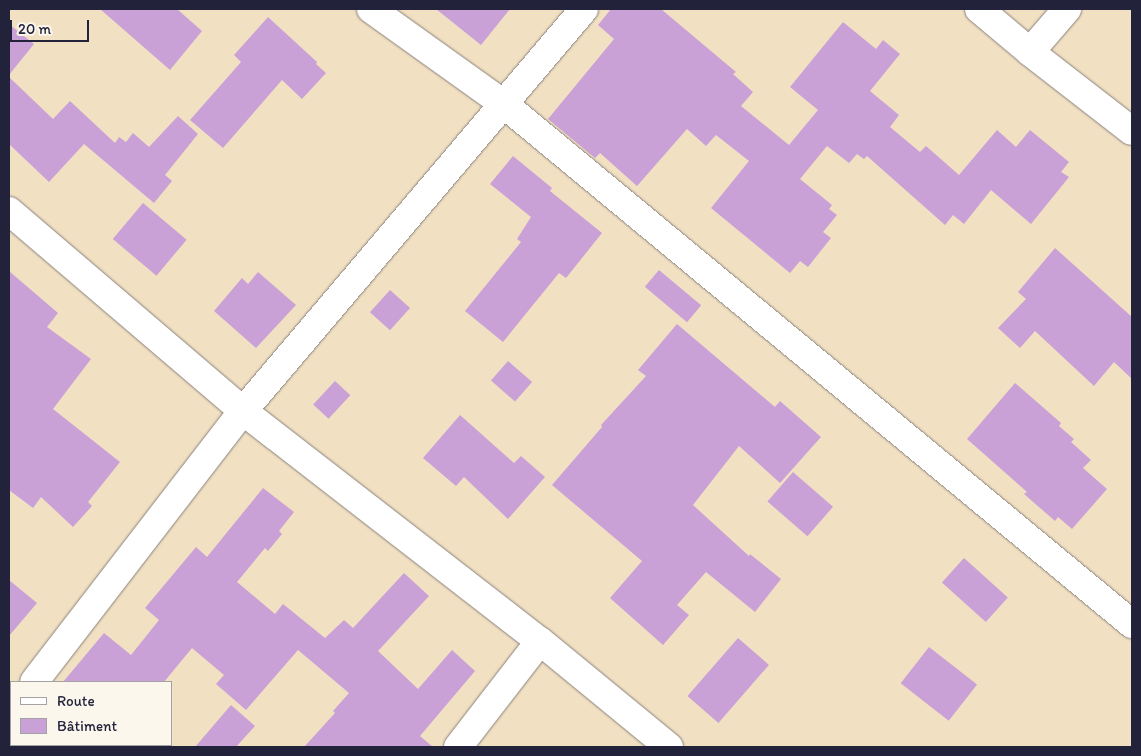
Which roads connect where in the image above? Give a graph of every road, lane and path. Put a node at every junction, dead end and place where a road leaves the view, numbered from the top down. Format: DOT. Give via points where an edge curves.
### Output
graph roads {
  1 [pos="371,9"];
  2 [pos="584,9"];
  3 [pos="979,9"];
  4 [pos="1067,9"];
  5 [pos="1030,52"];
  6 [pos="505,105"];
  7 [pos="1132,131"];
  8 [pos="9,211"];
  9 [pos="243,411"];
  10 [pos="1132,624"];
  11 [pos="540,641"];
  12 [pos="35,681"];
  13 [pos="10,710"];
  14 [pos="9,715"];
  15 [pos="458,747"];
  16 [pos="669,747"];
  1 -- 6 [label="street"];
  2 -- 6 [label="street"];
  3 -- 5 [label="street"];
  4 -- 5 [label="street"];
  5 -- 7 [label="street"];
  6 -- 9 [label="street"];
  6 -- 10 [label="street"];
  8 -- 9 [label="street"];
  9 -- 11 [label="street"];
  9 -- 12 [label="street"];
  11 -- 15 [label="street"];
  11 -- 16 [label="street"];
  13 -- 14 [label="street"];
}
